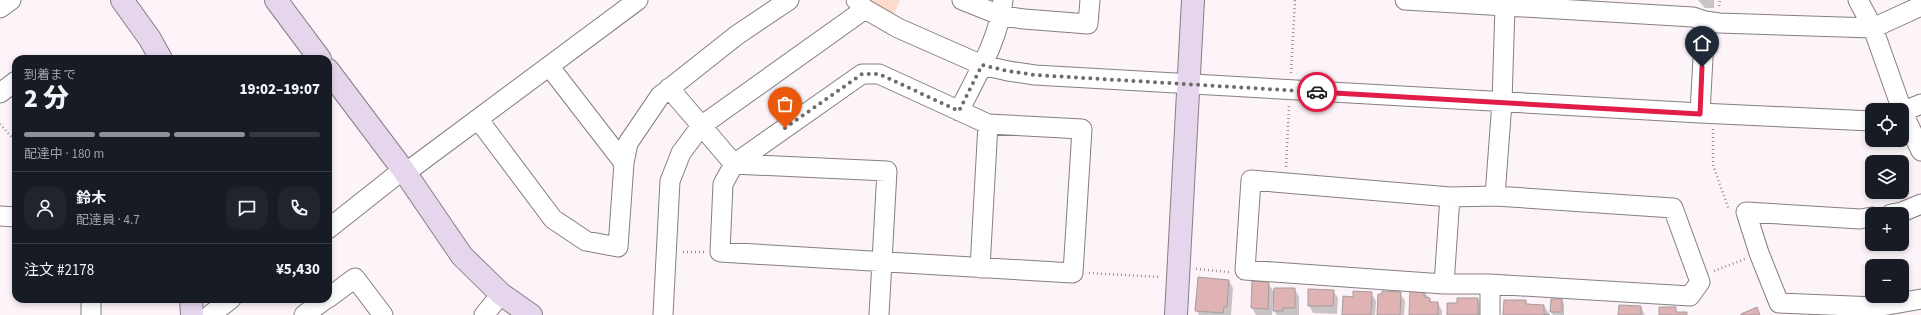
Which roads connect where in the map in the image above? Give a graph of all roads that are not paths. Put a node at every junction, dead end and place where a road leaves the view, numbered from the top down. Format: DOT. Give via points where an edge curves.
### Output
graph roads {
  1 [pos="11,0"];
  2 [pos="122,0"];
  3 [pos="276,0"];
  4 [pos="638,0"];
  5 [pos="789,0"];
  6 [pos="962,0"];
  7 [pos="1090,0"];
  8 [pos="1193,0"];
  9 [pos="1405,0"];
  10 [pos="1858,0"];
  11 [pos="861,4"];
  12 [pos="1537,4"];
  13 [pos="1505,6"];
  14 [pos="1921,6"];
  15 [pos="0,8"];
  16 [pos="1002,8"];
  17 [pos="1668,8"];
  18 [pos="1704,21"];
  19 [pos="1873,28"];
  20 [pos="159,55"];
  21 [pos="317,55"];
  22 [pos="982,65"];
  23 [pos="550,66"];
  24 [pos="332,75"];
  25 [pos="12,84"];
  26 [pos="1188,84"];
  27 [pos="669,88"];
  28 [pos="0,93"];
  29 [pos="1502,102"];
  30 [pos="1899,103"];
  31 [pos="1921,104"];
  32 [pos="1909,108"];
  33 [pos="959,111"];
  34 [pos="1707,114"];
  35 [pos="478,119"];
  36 [pos="1865,121"];
  37 [pos="988,124"];
  38 [pos="701,126"];
  39 [pos="1909,126"];
  40 [pos="1921,151"];
  41 [pos="624,164"];
  42 [pos="734,164"];
  43 [pos="404,172"];
  44 [pos="1495,196"];
  45 [pos="1450,197"];
  46 [pos="1921,204"];
  47 [pos="1909,209"];
  48 [pos="0,216"];
  49 [pos="12,217"];
  50 [pos="1865,218"];
  51 [pos="332,226"];
  52 [pos="882,262"];
  53 [pos="980,268"];
  54 [pos="1444,284"];
  55 [pos="1490,284"];
  56 [pos="332,294"];
  57 [pos="501,294"];
  58 [pos="1921,299"];
  59 [pos="91,303"];
  60 [pos="192,303"];
  61 [pos="226,303"];
  62 [pos="320,303"];
  63 [pos="91,315"];
  64 [pos="192,315"];
  65 [pos="210,315"];
  66 [pos="304,315"];
  67 [pos="383,315"];
  68 [pos="484,315"];
  69 [pos="531,315"];
  70 [pos="663,315"];
  71 [pos="879,315"];
  72 [pos="1176,315"];
  73 [pos="1490,315"];
  1 -- 15 [label="street"];
  2 -- 20 [label="street"];
  3 -- 21 [label="street"];
  4 -- 23 [label="street"];
  5 -- 27 [label="street" via="737,35"];
  6 -- 16 [label="street"];
  7 -- 16 [label="street" via="1088,24 1024,19"];
  8 -- 26 [label="street"];
  9 -- 13 [label="street"];
  10 -- 19 [label="street"];
  11 -- 22 [label="street" via="898,28"];
  11 -- 38 [label="street"];
  12 -- 13 [label="street"];
  12 -- 17 [label="street"];
  13 -- 29 [label="street"];
  14 -- 19 [label="street"];
  16 -- 22 [label="street"];
  17 -- 18 [label="street"];
  18 -- 19 [label="street"];
  18 -- 34 [label="street"];
  19 -- 30 [label="street"];
  22 -- 26 [label="street" via="1035,75"];
  22 -- 33 [label="street"];
  23 -- 35 [label="street"];
  23 -- 41 [label="street"];
  24 -- 43 [label="street"];
  25 -- 28 [label="street"];
  26 -- 29 [label="street"];
  26 -- 72 [label="street"];
  27 -- 38 [label="street"];
  27 -- 41 [label="street" via="660,96 628,143"];
  29 -- 34 [label="street"];
  29 -- 44 [label="street"];
  31 -- 32 [label="street"];
  33 -- 37 [label="street"];
  33 -- 42 [label="street" via="879,74 862,74"];
  34 -- 36 [label="street"];
  35 -- 41 [label="street" via="554,219 586,241 618,247"];
  35 -- 43 [label="street"];
  37 -- 53 [label="street"];
  37 -- 53 [label="street" via="1082,129 1073,272"];
  38 -- 42 [label="street"];
  38 -- 70 [label="street" via="681,153 670,181"];
  39 -- 40 [label="street"];
  42 -- 52 [label="street" via="887,172"];
  42 -- 52 [label="street" via="723,184 720,252"];
  43 -- 51 [label="street" via="356,205"];
  43 -- 57 [label="street" via="462,256"];
  44 -- 45 [label="street"];
  44 -- 55 [label="street" via="1673,208 1700,282 1690,296"];
  45 -- 54 [label="street"];
  45 -- 54 [label="street" via="1251,180 1245,270"];
  46 -- 47 [label="street"];
  48 -- 49 [label="street"];
  50 -- 58 [label="street" via="1746,212 1779,303 1876,307"];
  52 -- 53 [label="street"];
  52 -- 71 [label="street"];
  54 -- 55 [label="street"];
  55 -- 73 [label="street"];
  56 -- 67 [label="street" via="355,278"];
  57 -- 68 [label="street"];
  57 -- 69 [label="street"];
  59 -- 63 [label="street"];
  60 -- 64 [label="street"];
  61 -- 65 [label="street"];
  62 -- 66 [label="street"];
}
